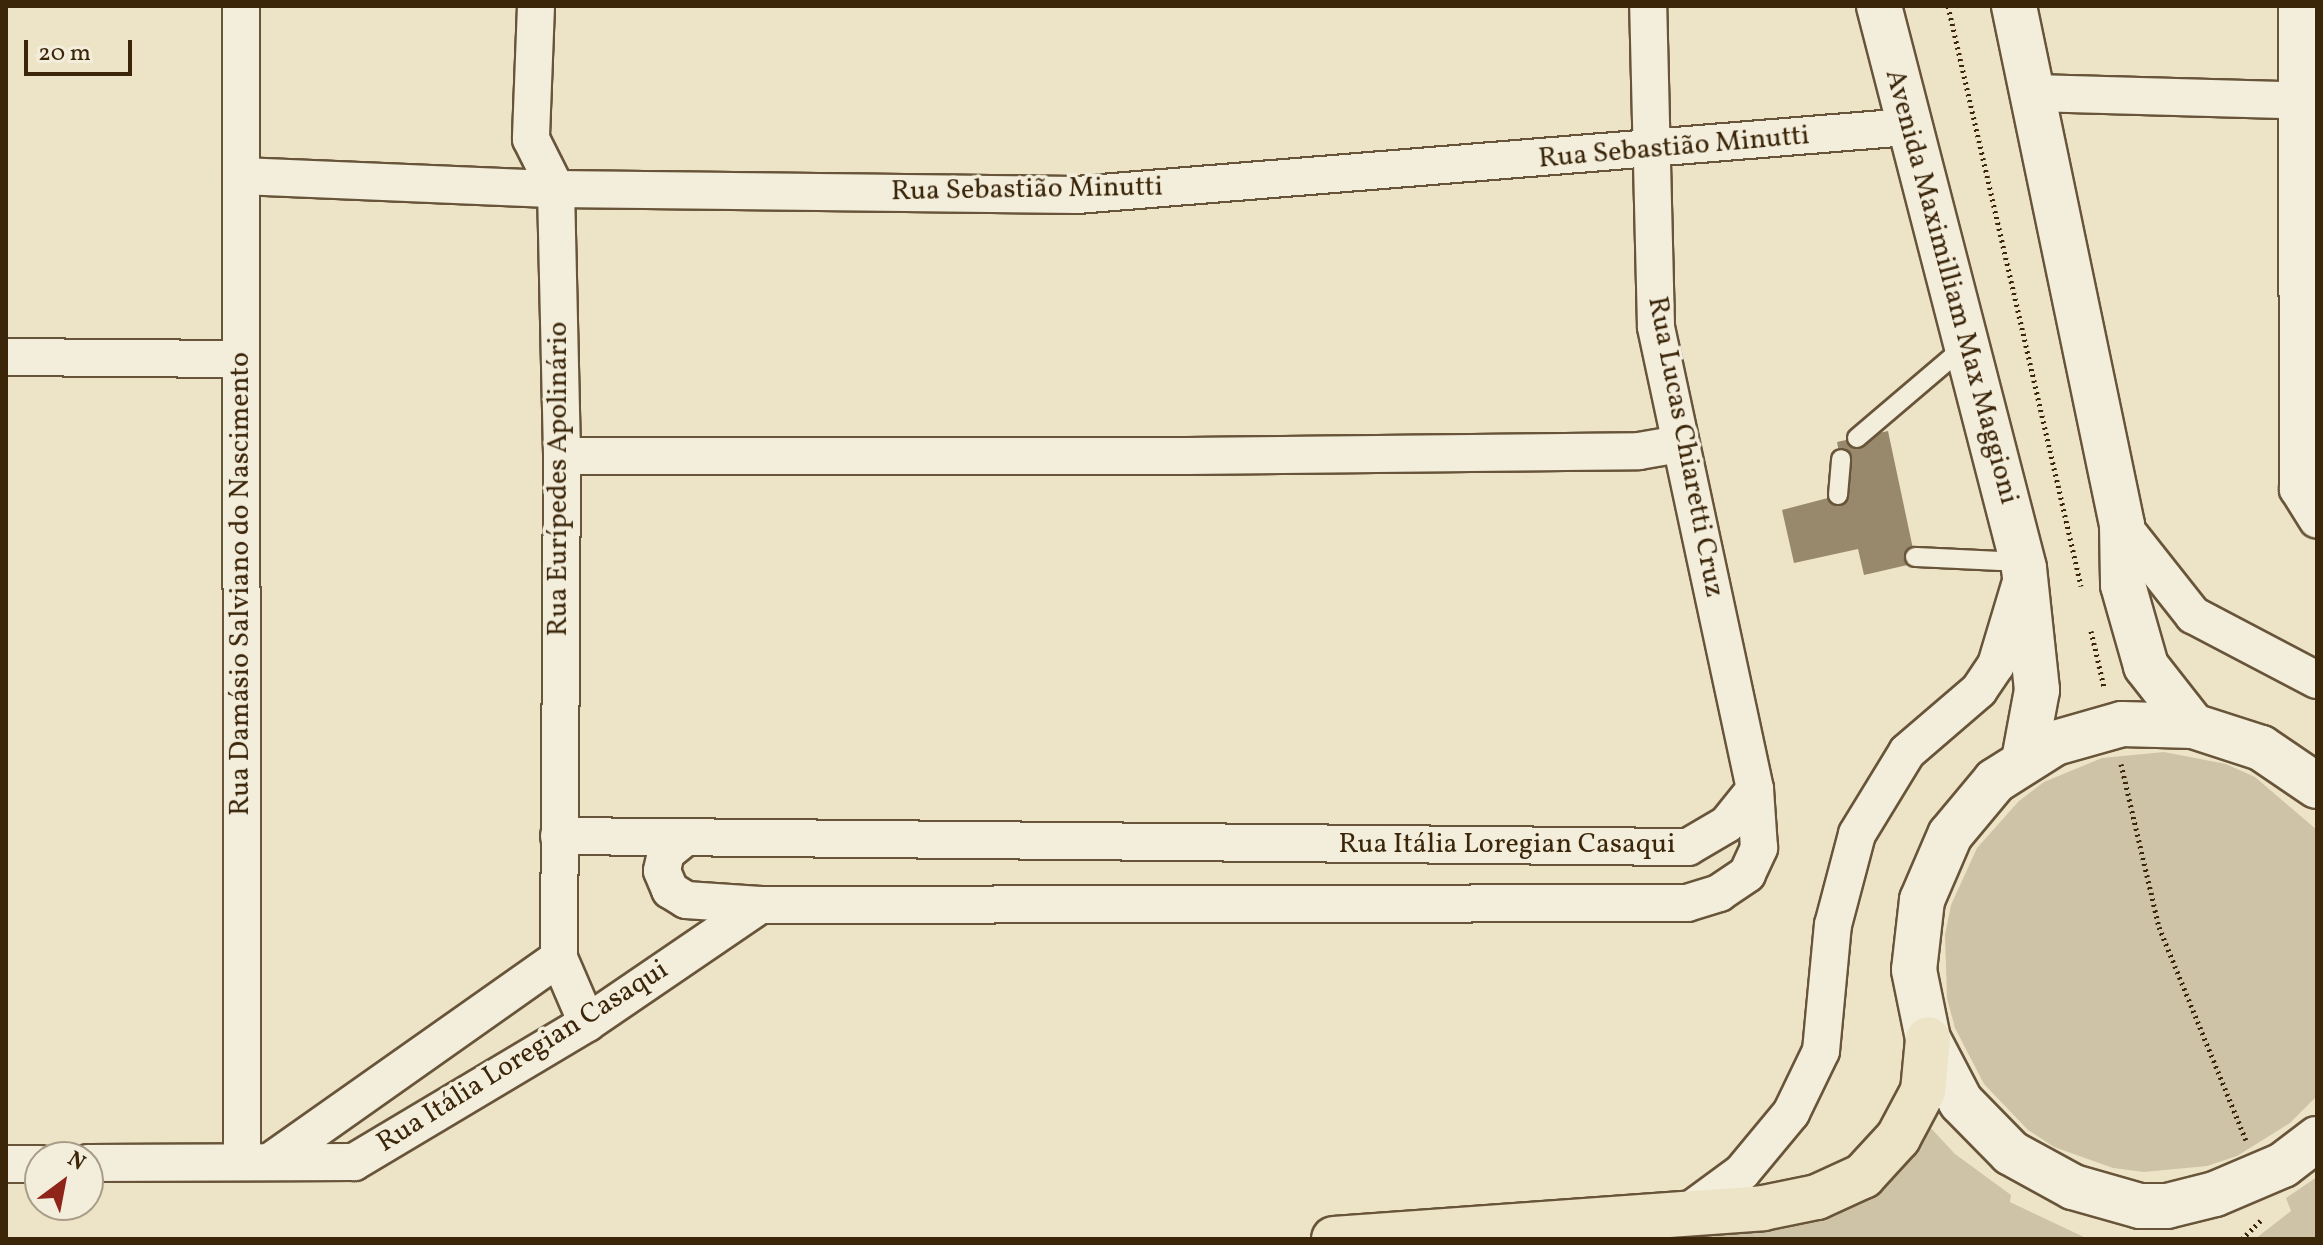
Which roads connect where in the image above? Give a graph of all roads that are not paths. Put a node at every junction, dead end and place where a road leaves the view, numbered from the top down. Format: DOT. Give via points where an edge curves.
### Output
graph roads {
  1 [pos="241,6"];
  2 [pos="536,6"];
  3 [pos="1648,6"];
  4 [pos="1879,6"];
  5 [pos="2014,6"];
  6 [pos="2297,6"];
  7 [pos="2034,93"];
  8 [pos="2306,100"];
  9 [pos="1907,127"];
  10 [pos="1648,152"];
  11 [pos="241,176"];
  12 [pos="556,189"];
  13 [pos="1964,347"];
  14 [pos="6,357"];
  15 [pos="241,359"];
  16 [pos="1857,438"];
  17 [pos="1679,444"];
  18 [pos="562,456"];
  19 [pos="1841,459"];
  20 [pos="1838,495"];
  21 [pos="2316,520"];
  22 [pos="2122,525"];
  23 [pos="1915,557"];
  24 [pos="2023,565"];
  25 [pos="2317,680"];
  26 [pos="2193,726"];
  27 [pos="2024,760"];
  28 [pos="2317,786"];
  29 [pos="1755,789"];
  30 [pos="559,836"];
  31 [pos="682,840"];
  32 [pos="760,905"];
  33 [pos="559,958"];
  34 [pos="587,1023"];
  35 [pos="1928,1039"];
  36 [pos="2317,1139"];
  37 [pos="256,1161"];
  38 [pos="104,1163"];
  39 [pos="2215,1194"];
  40 [pos="2107,1197"];
  41 [pos="1685,1214"];
  42 [pos="1334,1239"];
  43 [pos="2142,1239"];
  44 [pos="2183,1239"];
  1 -- 11 [label="street, Rua Damásio Salviano do Nascimento"];
  2 -- 12 [label="street, Rua Eurípedes Apolinário" via="531,139"];
  3 -- 10 [label="street, Rua Lucas Chiaretti Cruz"];
  4 -- 9 [label="street, Avenida Maximilliam Max Maggioni"];
  5 -- 7 [label="street"];
  6 -- 8 [label="street"];
  7 -- 8 [label="street"];
  7 -- 22 [label="street"];
  8 -- 21 [label="street" via="2298,489"];
  9 -- 10 [label="street, Rua Sebastião Minutti"];
  9 -- 13 [label="street, Avenida Maximilliam Max Maggioni"];
  10 -- 12 [label="street, Rua Sebastião Minutti" via="1077,195"];
  10 -- 17 [label="street, Rua Lucas Chiaretti Cruz" via="1656,326"];
  11 -- 12 [label="street, Rua Sebastião Minutti"];
  11 -- 15 [label="street, Rua Damásio Salviano do Nascimento"];
  12 -- 18 [label="street, Rua Eurípedes Apolinário"];
  13 -- 16 [label="lane"];
  13 -- 24 [label="street, Avenida Maximilliam Max Maggioni"];
  14 -- 15 [label="street"];
  15 -- 37 [label="street, Rua Damásio Salviano do Nascimento"];
  17 -- 18 [label="street" via="1639,451 1234,456"];
  17 -- 29 [label="street, Rua Lucas Chiaretti Cruz"];
  18 -- 30 [label="street, Rua Eurípedes Apolinário"];
  19 -- 20 [label="lane"];
  22 -- 25 [label="street" via="2193,615"];
  22 -- 26 [label="street" via="2123,585 2146,666"];
  23 -- 24 [label="lane"];
  24 -- 27 [label="street, Avenida Maximilliam Max Maggioni" via="2037,690"];
  24 -- 41 [label="street" via="1996,665 1979,690 1907,752 1857,834 1833,925 1821,1051 1791,1113 1742,1172"];
  26 -- 27 [label="street" via="2113,726 2055,743"];
  26 -- 28 [label="street" via="2261,748"];
  27 -- 35 [label="street" via="1971,807 1950,835 1925,889 1914,970"];
  29 -- 31 [label="street, Rua Itália Loregian Casaqui" via="1727,824 1688,847"];
  29 -- 32 [label="street, Rua Itália Loregian Casaqui" via="1759,848 1747,874 1719,893 1687,903"];
  30 -- 31 [label="street, Rua Itália Loregian Casaqui"];
  30 -- 33 [label="street, Rua Eurípedes Apolinário"];
  31 -- 32 [label="street, Rua Itália Loregian Casaqui" via="666,853 662,871 670,890 686,900"];
  32 -- 34 [label="street, Rua Itália Loregian Casaqui"];
  33 -- 34 [label="street"];
  33 -- 37 [label="street, Rua Itália Loregian Casaqui"];
  34 -- 37 [label="street, Rua Itália Loregian Casaqui" via="354,1162"];
  35 -- 40 [label="street" via="1961,1102 1984,1130 2041,1173"];
  35 -- 41 [label="highway" via="1923,1091 1898,1138 1863,1176 1803,1200"];
  36 -- 39 [label="street" via="2283,1165"];
  37 -- 38 [label="street, Rua Itália Loregian Casaqui"];
  39 -- 40 [label="street" via="2167,1206 2140,1206"];
  39 -- 44 [label="street"];
  40 -- 43 [label="street"];
  41 -- 42 [label="highway"];
}
